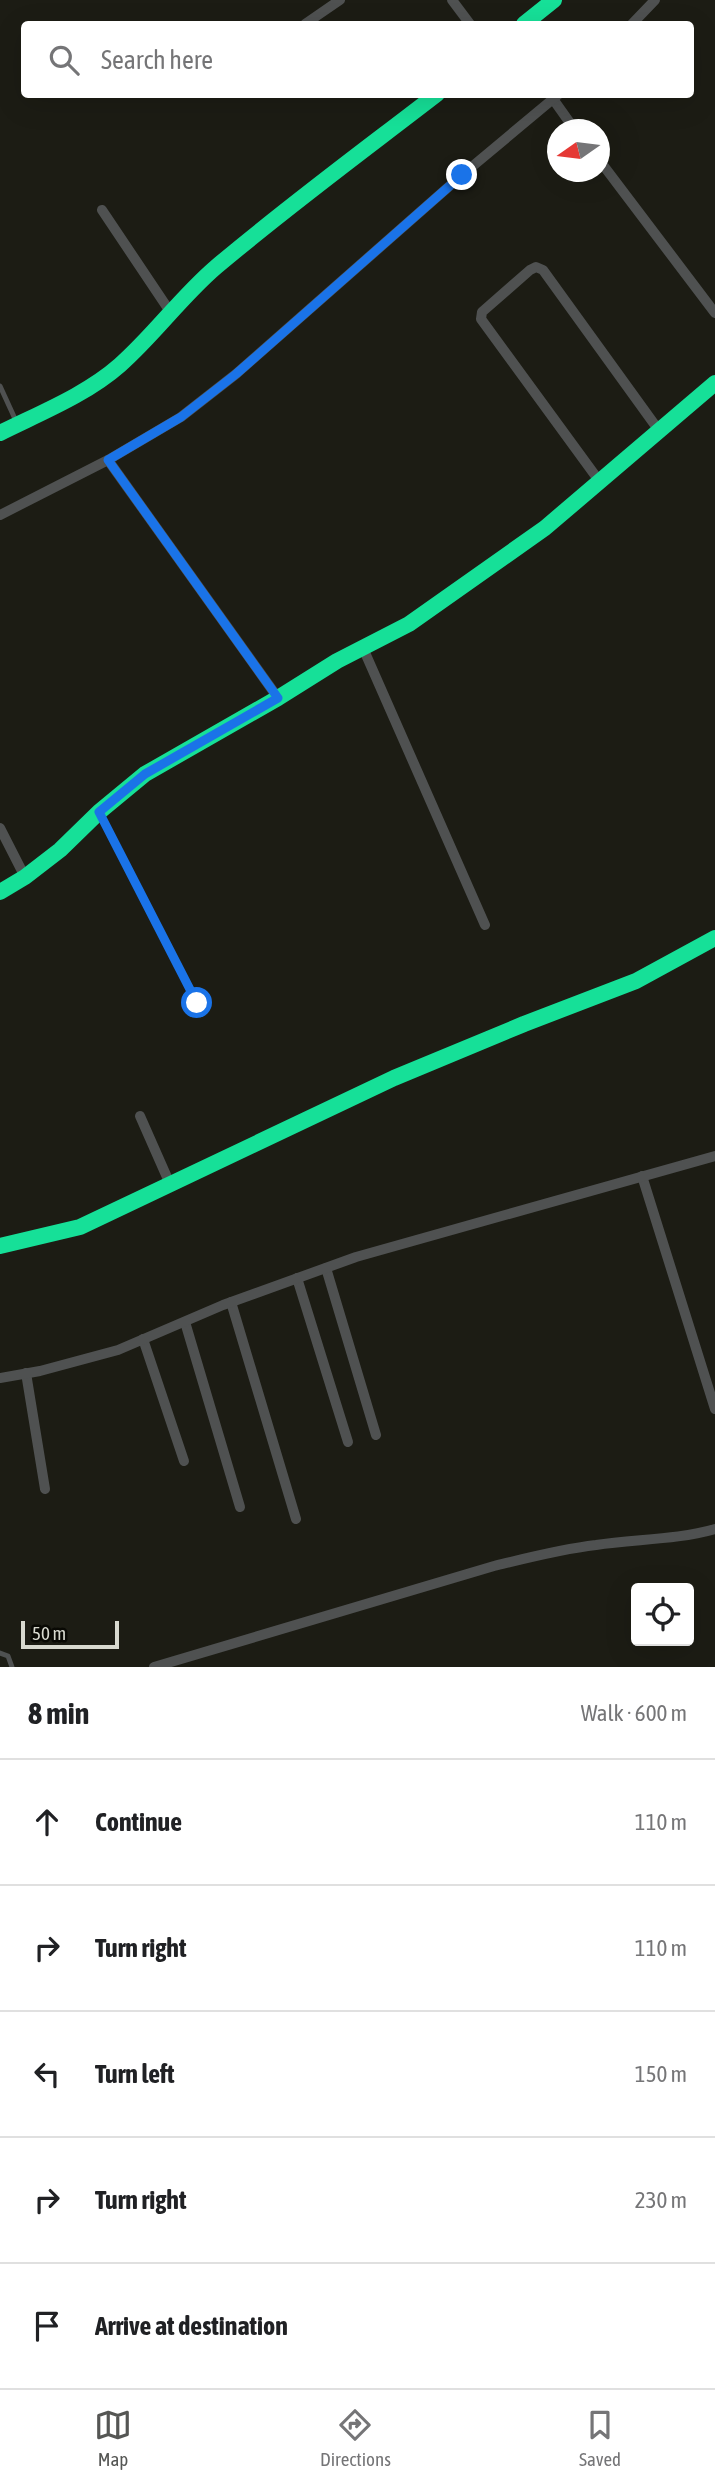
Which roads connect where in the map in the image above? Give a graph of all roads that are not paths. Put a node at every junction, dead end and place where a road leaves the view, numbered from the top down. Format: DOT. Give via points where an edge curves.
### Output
graph roads {
  1 [pos="340,0"];
  2 [pos="452,0"];
  3 [pos="554,0"];
  4 [pos="655,0"];
  5 [pos="309,21"];
  6 [pos="468,21"];
  7 [pos="528,21"];
  8 [pos="635,21"];
  9 [pos="432,98"];
  10 [pos="555,98"];
  11 [pos="557,98"];
  12 [pos="569,119"];
  13 [pos="610,174"];
  14 [pos="102,210"];
  15 [pos="171,313"];
  16 [pos="715,313"];
  17 [pos="715,383"];
  18 [pos="0,386"];
  19 [pos="17,424"];
  20 [pos="660,432"];
  21 [pos="0,433"];
  22 [pos="108,460"];
  23 [pos="600,482"];
  24 [pos="0,515"];
  25 [pos="363,648"];
  26 [pos="278,698"];
  27 [pos="99,812"];
  28 [pos="0,828"];
  29 [pos="25,877"];
  30 [pos="0,892"];
  31 [pos="485,925"];
  32 [pos="715,938"];
  33 [pos="197,1003"];
  34 [pos="140,1116"];
  35 [pos="715,1156"];
  36 [pos="642,1176"];
  37 [pos="170,1184"];
  38 [pos="0,1246"];
  39 [pos="326,1268"];
  40 [pos="298,1278"];
  41 [pos="231,1302"];
  42 [pos="185,1322"];
  43 [pos="143,1339"];
  44 [pos="26,1373"];
  45 [pos="0,1378"];
  46 [pos="715,1409"];
  47 [pos="376,1435"];
  48 [pos="348,1442"];
  49 [pos="184,1461"];
  50 [pos="45,1489"];
  51 [pos="240,1507"];
  52 [pos="296,1520"];
  53 [pos="715,1529"];
  54 [pos="0,1653"];
  55 [pos="12,1667"];
  56 [pos="154,1667"];
  1 -- 5 [label="street"];
  2 -- 6 [label="street"];
  3 -- 7 [label="street"];
  4 -- 8 [label="street"];
  9 -- 15 [label="street" via="267,224 194,286"];
  10 -- 22 [label="street" via="236,374 181,417"];
  11 -- 12 [label="street"];
  13 -- 16 [label="street"];
  14 -- 15 [label="street"];
  15 -- 19 [label="street" via="118,367"];
  17 -- 20 [label="street"];
  18 -- 19 [label="lane"];
  19 -- 21 [label="street"];
  20 -- 23 [label="street"];
  20 -- 23 [label="street" via="543,270 530,270 482,312 481,319"];
  22 -- 24 [label="street"];
  22 -- 26 [label="street"];
  23 -- 25 [label="street" via="545,528 408,624"];
  25 -- 26 [label="street"];
  25 -- 31 [label="street"];
  26 -- 27 [label="street" via="145,774"];
  27 -- 29 [label="street"];
  27 -- 33 [label="lane"];
  28 -- 29 [label="street"];
  29 -- 30 [label="street"];
  32 -- 37 [label="street" via="636,981 394,1078"];
  34 -- 37 [label="street"];
  35 -- 36 [label="street"];
  36 -- 39 [label="street"];
  36 -- 46 [label="street"];
  37 -- 38 [label="street" via="80,1227"];
  39 -- 40 [label="street"];
  39 -- 47 [label="street"];
  40 -- 41 [label="street"];
  40 -- 48 [label="street"];
  41 -- 42 [label="street"];
  41 -- 52 [label="street"];
  42 -- 43 [label="street"];
  42 -- 51 [label="street"];
  43 -- 44 [label="street" via="118,1350"];
  43 -- 49 [label="street"];
  44 -- 45 [label="street"];
  44 -- 50 [label="street"];
  53 -- 56 [label="street" via="540,1555"];
  54 -- 55 [label="lane" via="9,1656"];
}
